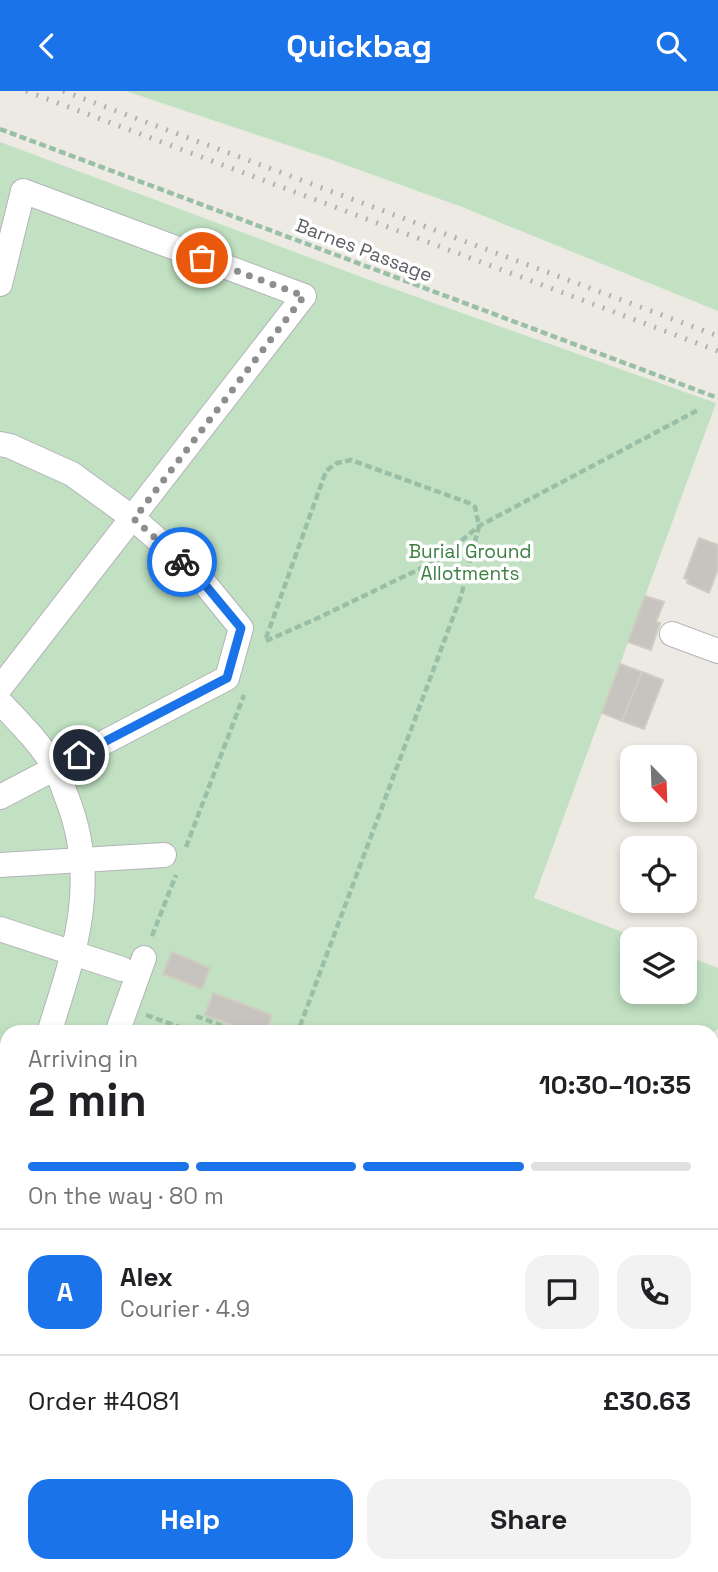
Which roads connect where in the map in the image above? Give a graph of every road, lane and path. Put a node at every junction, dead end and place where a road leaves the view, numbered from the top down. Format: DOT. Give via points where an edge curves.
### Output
graph roads {
  1 [pos="0,129"];
  2 [pos="0,285"];
  3 [pos="718,398"];
  4 [pos="698,410"];
  5 [pos="0,444"];
  6 [pos="134,519"];
  7 [pos="479,526"];
  8 [pos="671,634"];
  9 [pos="718,651"];
  10 [pos="0,688"];
  11 [pos="246,692"];
  12 [pos="0,702"];
  13 [pos="55,768"];
  14 [pos="0,797"];
  15 [pos="175,860"];
  16 [pos="83,861"];
  17 [pos="0,865"];
  18 [pos="0,929"];
  19 [pos="74,954"];
  20 [pos="133,963"];
  21 [pos="125,1008"];
  22 [pos="196,1016"];
  23 [pos="52,1025"];
  24 [pos="120,1025"];
  25 [pos="173,1025"];
  26 [pos="220,1025"];
  27 [pos="300,1025"];
  1 -- 3 [label="path, Barnes Passage"];
  2 -- 6 [label="street" via="23,191 304,296"];
  4 -- 7 [label="path"];
  5 -- 6 [label="street" via="72,474"];
  6 -- 10 [label="street"];
  6 -- 13 [label="street" via="197,575 241,628 227,678"];
  7 -- 7 [label="path" via="438,559 265,641 326,471 337,463 351,460 469,503 475,507"];
  7 -- 27 [label="path" via="460,596"];
  8 -- 9 [label="street"];
  11 -- 15 [label="path"];
  12 -- 13 [label="street"];
  13 -- 14 [label="street"];
  13 -- 16 [label="street" via="74,815"];
  15 -- 16 [label="street"];
  15 -- 20 [label="path"];
  16 -- 17 [label="street"];
  16 -- 19 [label="street"];
  18 -- 19 [label="street"];
  19 -- 20 [label="street"];
  19 -- 23 [label="street"];
  20 -- 21 [label="street"];
  21 -- 24 [label="street"];
  21 -- 25 [label="path"];
  22 -- 26 [label="path"];
}
